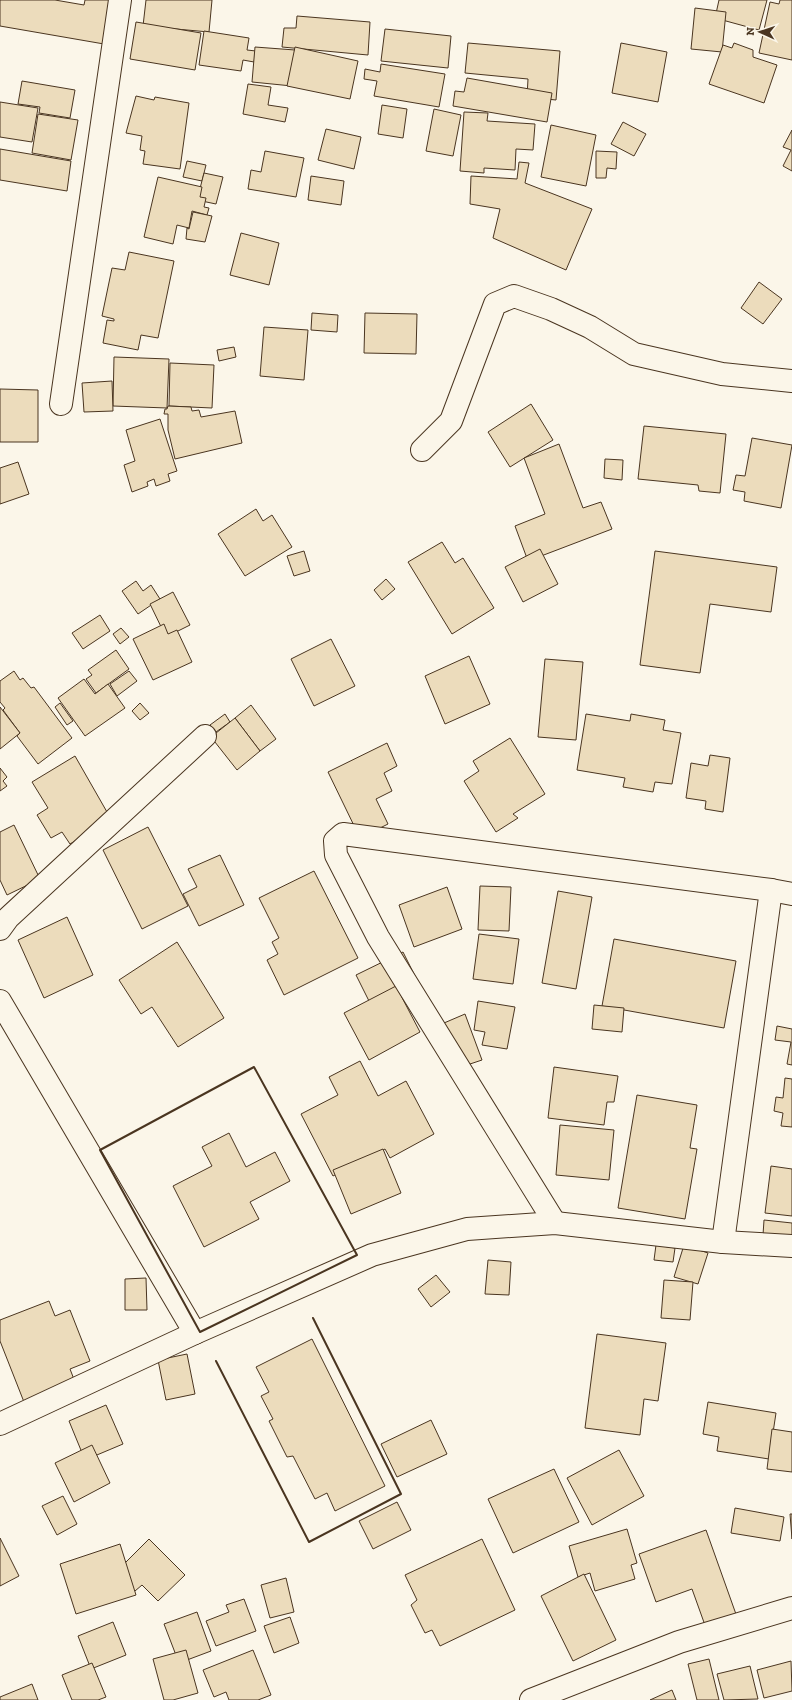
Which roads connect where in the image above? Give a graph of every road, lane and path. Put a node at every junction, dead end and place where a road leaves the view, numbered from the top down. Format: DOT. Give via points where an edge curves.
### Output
graph roads {
  1 [pos="120,0"];
  2 [pos="792,381"];
  3 [pos="61,404"];
  4 [pos="422,450"];
  5 [pos="205,736"];
  6 [pos="771,890"];
  7 [pos="792,894"];
  8 [pos="0,929"];
  9 [pos="0,1001"];
  10 [pos="555,1223"];
  11 [pos="723,1242"];
  12 [pos="792,1246"];
  13 [pos="195,1333"];
  14 [pos="0,1424"];
  15 [pos="792,1608"];
  16 [pos="531,1700"];
  1 -- 3 [label="street"];
  2 -- 4 [label="street" via="722,374 634,354 590,327 514,296 495,304 451,421"];
  5 -- 8 [label="street" via="8,918"];
  6 -- 7 [label="street"];
  6 -- 10 [label="street" via="343,834 335,841 336,855 378,937"];
  6 -- 11 [label="street"];
  9 -- 13 [label="street"];
  10 -- 11 [label="street"];
  10 -- 13 [label="street" via="467,1228 372,1255"];
  11 -- 12 [label="street"];
  13 -- 14 [label="street"];
  15 -- 16 [label="street" via="680,1642"];
}
